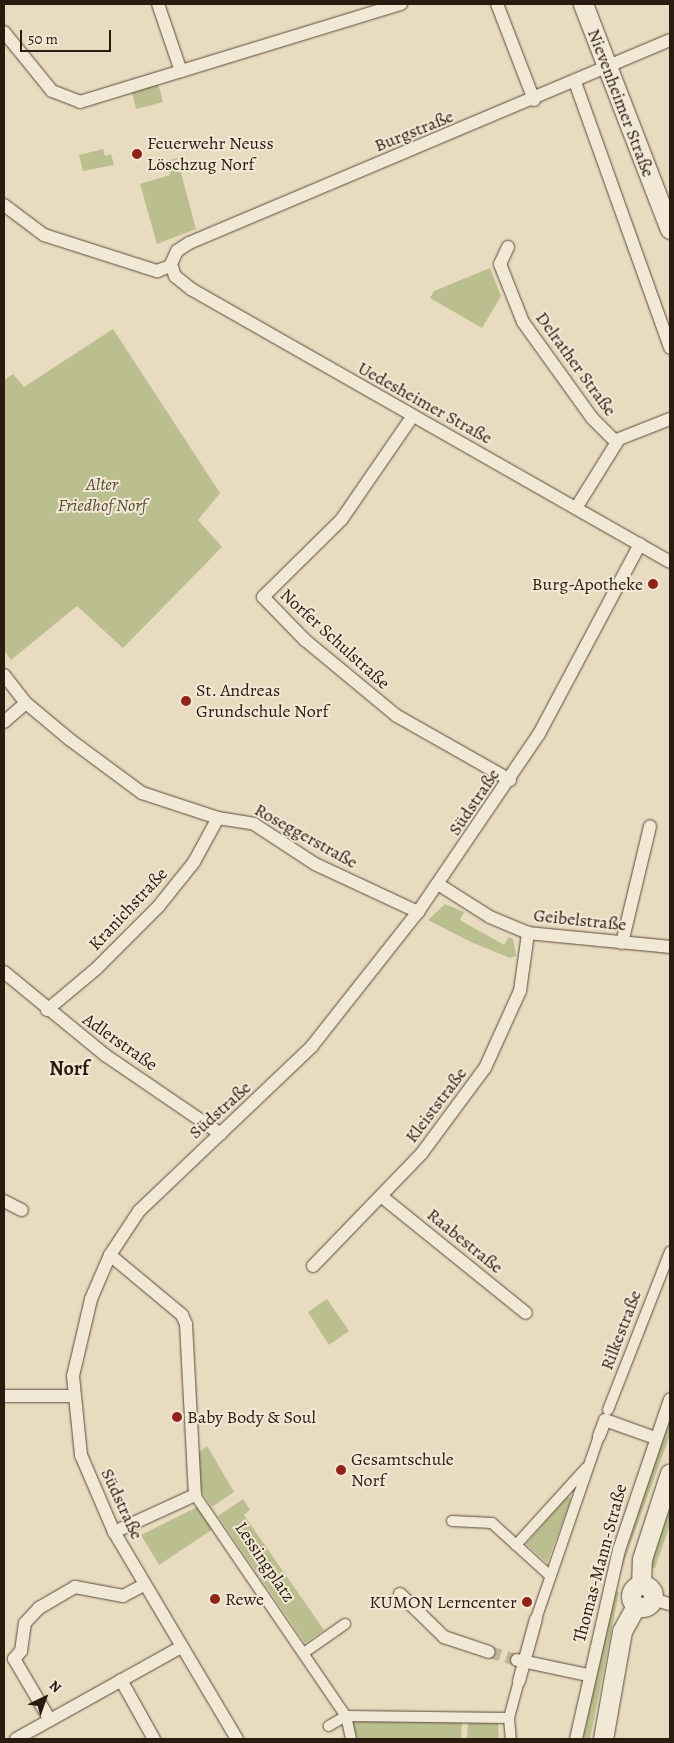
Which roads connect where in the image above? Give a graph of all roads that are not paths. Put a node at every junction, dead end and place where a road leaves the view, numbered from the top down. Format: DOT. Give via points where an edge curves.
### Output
graph roads {
  1 [pos="158,4"];
  2 [pos="401,4"];
  3 [pos="497,4"];
  4 [pos="584,4"];
  5 [pos="4,32"];
  6 [pos="670,40"];
  7 [pos="607,67"];
  8 [pos="181,71"];
  9 [pos="576,82"];
  10 [pos="534,100"];
  11 [pos="4,204"];
  12 [pos="670,229"];
  13 [pos="508,247"];
  14 [pos="172,261"];
  15 [pos="670,347"];
  16 [pos="412,417"];
  17 [pos="670,419"];
  18 [pos="616,442"];
  19 [pos="576,508"];
  20 [pos="640,544"];
  21 [pos="670,562"];
  22 [pos="4,675"];
  23 [pos="26,702"];
  24 [pos="4,722"];
  25 [pos="510,780"];
  26 [pos="218,818"];
  27 [pos="650,826"];
  28 [pos="438,884"];
  29 [pos="418,912"];
  30 [pos="528,933"];
  31 [pos="622,943"];
  32 [pos="670,947"];
  33 [pos="4,972"];
  34 [pos="47,1010"];
  35 [pos="221,1134"];
  36 [pos="381,1196"];
  37 [pos="4,1202"];
  38 [pos="22,1210"];
  39 [pos="670,1252"];
  40 [pos="110,1255"];
  41 [pos="313,1266"];
  42 [pos="526,1313"];
  43 [pos="4,1396"];
  44 [pos="72,1396"];
  45 [pos="670,1399"];
  46 [pos="607,1415"];
  47 [pos="599,1436"];
  48 [pos="655,1438"];
  49 [pos="589,1464"];
  50 [pos="670,1473"];
  51 [pos="195,1494"];
  52 [pos="452,1520"];
  53 [pos="114,1532"];
  54 [pos="516,1545"];
  55 [pos="548,1574"];
  56 [pos="144,1585"];
  57 [pos="400,1594"];
  58 [pos="650,1598"];
  59 [pos="536,1619"];
  60 [pos="345,1624"];
  61 [pos="180,1647"];
  62 [pos="304,1652"];
  63 [pos="489,1652"];
  64 [pos="9,1660"];
  65 [pos="520,1661"];
  66 [pos="588,1675"];
  67 [pos="121,1680"];
  68 [pos="519,1681"];
  69 [pos="346,1716"];
  70 [pos="508,1718"];
  71 [pos="50,1720"];
  72 [pos="329,1726"];
  73 [pos="16,1739"];
  74 [pos="154,1739"];
  75 [pos="237,1739"];
  76 [pos="351,1739"];
  77 [pos="511,1739"];
  78 [pos="576,1739"];
  79 [pos="603,1739"];
  1 -- 8 [label="street"];
  2 -- 8 [label="street"];
  3 -- 10 [label="street"];
  4 -- 7 [label="main road, Nievenheimer Straße"];
  5 -- 8 [label="street" via="52,91 72,102 88,102"];
  6 -- 7 [label="street, Burgstraße"];
  7 -- 9 [label="street, Burgstraße"];
  7 -- 12 [label="main road, Nievenheimer Straße"];
  9 -- 10 [label="street, Burgstraße"];
  9 -- 15 [label="street"];
  10 -- 14 [label="street, Burgstraße" via="197,239"];
  11 -- 14 [label="street" via="44,235 157,271"];
  13 -- 18 [label="street, Delrather Straße" via="500,264 522,322 592,418"];
  14 -- 16 [label="street, Uedesheimer Straße" via="191,289"];
  16 -- 19 [label="street, Uedesheimer Straße"];
  16 -- 25 [label="street, Norfer Schulstraße" via="342,519 263,597 304,640 397,716"];
  17 -- 18 [label="street"];
  18 -- 19 [label="street"];
  19 -- 20 [label="street, Uedesheimer Straße"];
  20 -- 21 [label="street, Uedesheimer Straße"];
  20 -- 25 [label="street, Südstraße" via="573,675"];
  22 -- 23 [label="street, Roseggerstraße"];
  23 -- 24 [label="street"];
  23 -- 26 [label="street, Roseggerstraße" via="142,793"];
  25 -- 28 [label="street, Südstraße"];
  26 -- 29 [label="street, Roseggerstraße" via="254,824 315,864"];
  26 -- 34 [label="street, Kranichstraße" via="194,862 158,907 96,969"];
  27 -- 31 [label="street"];
  28 -- 29 [label="street, Südstraße"];
  28 -- 30 [label="street, Geibelstraße" via="490,917"];
  29 -- 35 [label="street, Südstraße" via="312,1046"];
  30 -- 31 [label="street, Geibelstraße"];
  30 -- 36 [label="street, Kleiststraße" via="520,991 496,1051 422,1153"];
  31 -- 32 [label="street, Geibelstraße"];
  33 -- 34 [label="street, Adlerstraße"];
  34 -- 35 [label="street, Adlerstraße"];
  35 -- 40 [label="street, Südstraße" via="151,1197"];
  36 -- 41 [label="street, Kleiststraße"];
  36 -- 42 [label="street, Raabestraße"];
  37 -- 38 [label="street"];
  39 -- 46 [label="street, Rilkestraße"];
  40 -- 44 [label="street, Südstraße" via="90,1303"];
  40 -- 51 [label="street" via="182,1315 186,1324"];
  43 -- 44 [label="street"];
  44 -- 53 [label="street, Südstraße" via="81,1455"];
  45 -- 48 [label="street, Thomas-Mann-Straße"];
  46 -- 47 [label="street, Rilkestraße"];
  46 -- 48 [label="street"];
  47 -- 49 [label="street, Rilkestraße"];
  48 -- 66 [label="street, Thomas-Mann-Straße" via="619,1550"];
  49 -- 54 [label="street, Rilkestraße"];
  49 -- 55 [label="street, Rilkestraße"];
  50 -- 58 [label="main road" via="642,1558"];
  51 -- 53 [label="street"];
  51 -- 62 [label="street, Lessingplatz"];
  52 -- 54 [label="street" via="492,1523"];
  53 -- 56 [label="street, Südstraße"];
  54 -- 55 [label="street"];
  55 -- 59 [label="street, Rilkestraße"];
  56 -- 61 [label="street, Südstraße"];
  56 -- 64 [label="street" via="123,1596 75,1587 31,1616 22,1628 21,1651"];
  57 -- 63 [label="street" via="432,1629"];
  58 -- 79 [label="main road" via="622,1631"];
  59 -- 65 [label="street, Rilkestraße"];
  60 -- 62 [label="street"];
  61 -- 67 [label="street"];
  61 -- 75 [label="street, Südstraße"];
  62 -- 69 [label="street, Lessingplatz"];
  64 -- 71 [label="street"];
  65 -- 66 [label="street"];
  65 -- 68 [label="street"];
  66 -- 78 [label="street, Thomas-Mann-Straße"];
  67 -- 71 [label="street"];
  67 -- 74 [label="street"];
  68 -- 70 [label="street"];
  69 -- 70 [label="street"];
  69 -- 72 [label="street"];
  69 -- 76 [label="street, Lessingplatz"];
  70 -- 77 [label="street"];
  71 -- 73 [label="street"];
}
